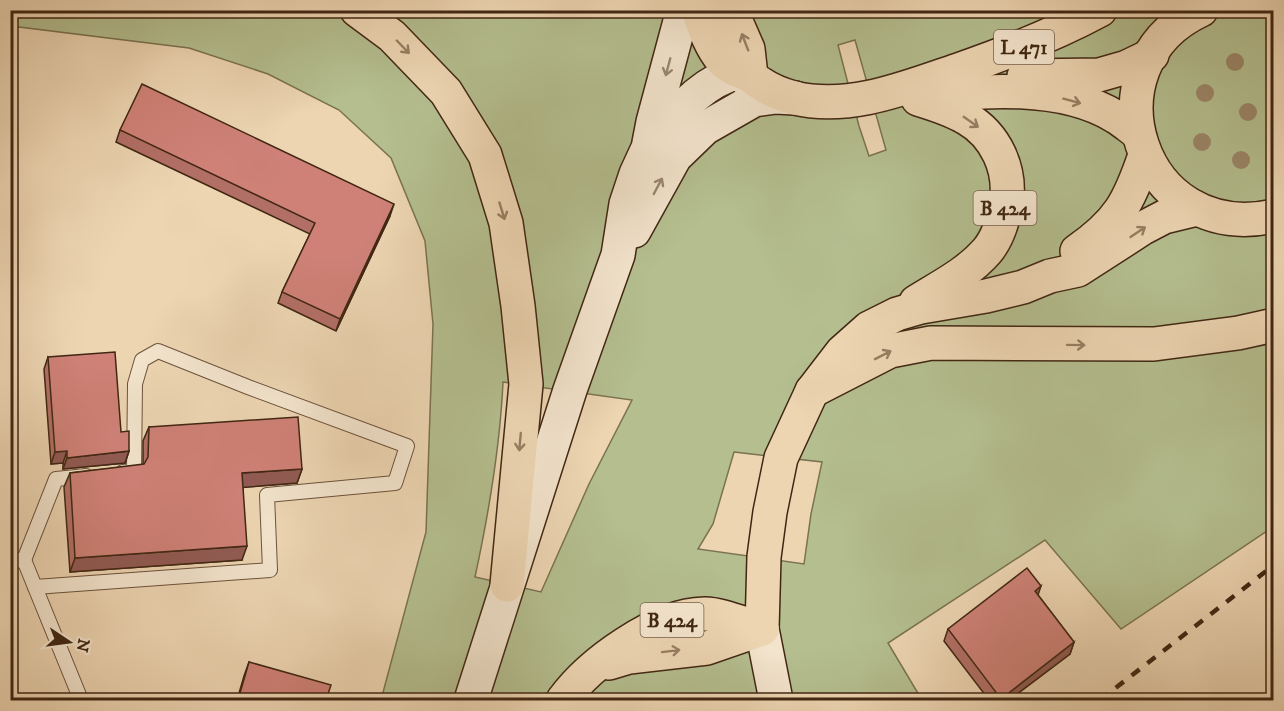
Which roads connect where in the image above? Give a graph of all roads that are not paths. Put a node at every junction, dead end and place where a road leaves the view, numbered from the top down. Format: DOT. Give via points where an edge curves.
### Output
graph roads {
  1 [pos="357,10"];
  2 [pos="684,10"];
  3 [pos="698,10"];
  4 [pos="731,10"];
  5 [pos="1100,10"];
  6 [pos="1201,10"];
  7 [pos="1152,55"];
  8 [pos="944,75"];
  9 [pos="748,90"];
  10 [pos="904,97"];
  11 [pos="1141,144"];
  12 [pos="648,147"];
  13 [pos="1197,209"];
  14 [pos="1274,216"];
  15 [pos="618,255"];
  16 [pos="1050,276"];
  17 [pos="897,314"];
  18 [pos="1274,325"];
  19 [pos="812,391"];
  20 [pos="17,560"];
  21 [pos="507,585"];
  22 [pos="35,587"];
  23 [pos="762,629"];
  24 [pos="81,700"];
  25 [pos="471,700"];
  26 [pos="563,700"];
  27 [pos="776,700"];
  1 -- 21 [label="main road, one-way" via="392,36 446,92 485,155 506,223 526,384"];
  2 -- 12 [label="main road, one-way"];
  3 -- 9 [label="main road, B 424" via="723,62 734,69"];
  9 -- 4 [label="main road, one-way" via="748,49"];
  5 -- 8 [label="main road, L 471" via="1028,45"];
  6 -- 7 [label="main road, B 424" via="1170,31"];
  7 -- 8 [label="main road, B 424" via="1127,67 1092,75"];
  7 -- 11 [label="main road, B 424" via="1137,94"];
  8 -- 10 [label="main road, B 424"];
  9 -- 10 [label="main road, B 424" via="760,84 807,100"];
  9 -- 12 [label="main road" via="727,76 678,112"];
  15 -- 9 [label="main road, one-way" via="675,157"];
  10 -- 11 [label="main road, B 424, one-way" via="975,91 1027,92 1064,98 1114,116"];
  10 -- 17 [label="main road, B 424, one-way" via="965,117 986,133 1004,166 1008,194 1001,225 988,250 960,274"];
  11 -- 13 [label="main road, B 424" via="1167,187"];
  11 -- 16 [label="main road, B 424" via="1133,188 1119,214"];
  12 -- 15 [label="main road" via="626,204"];
  13 -- 14 [label="main road, B 424" via="1229,219"];
  16 -- 13 [label="main road, B 424, one-way" via="1078,270 1164,217"];
  15 -- 21 [label="main road"];
  16 -- 17 [label="main road, B 424" via="1023,287"];
  17 -- 19 [label="main road, B 424" via="869,328 842,352"];
  19 -- 18 [label="main road, one-way" via="890,351 923,344 1154,344"];
  19 -- 23 [label="main road, B 424" via="781,458 764,557"];
  20 -- 22 [label="lane"];
  20 -- 22 [label="lane" via="56,479 134,471 135,384 142,360 158,351 407,446 395,483 267,495 270,570"];
  21 -- 25 [label="main road"];
  22 -- 24 [label="lane"];
  23 -- 26 [label="main road, B 424" via="706,613 664,622 593,668"];
  23 -- 27 [label="main road"];
}
